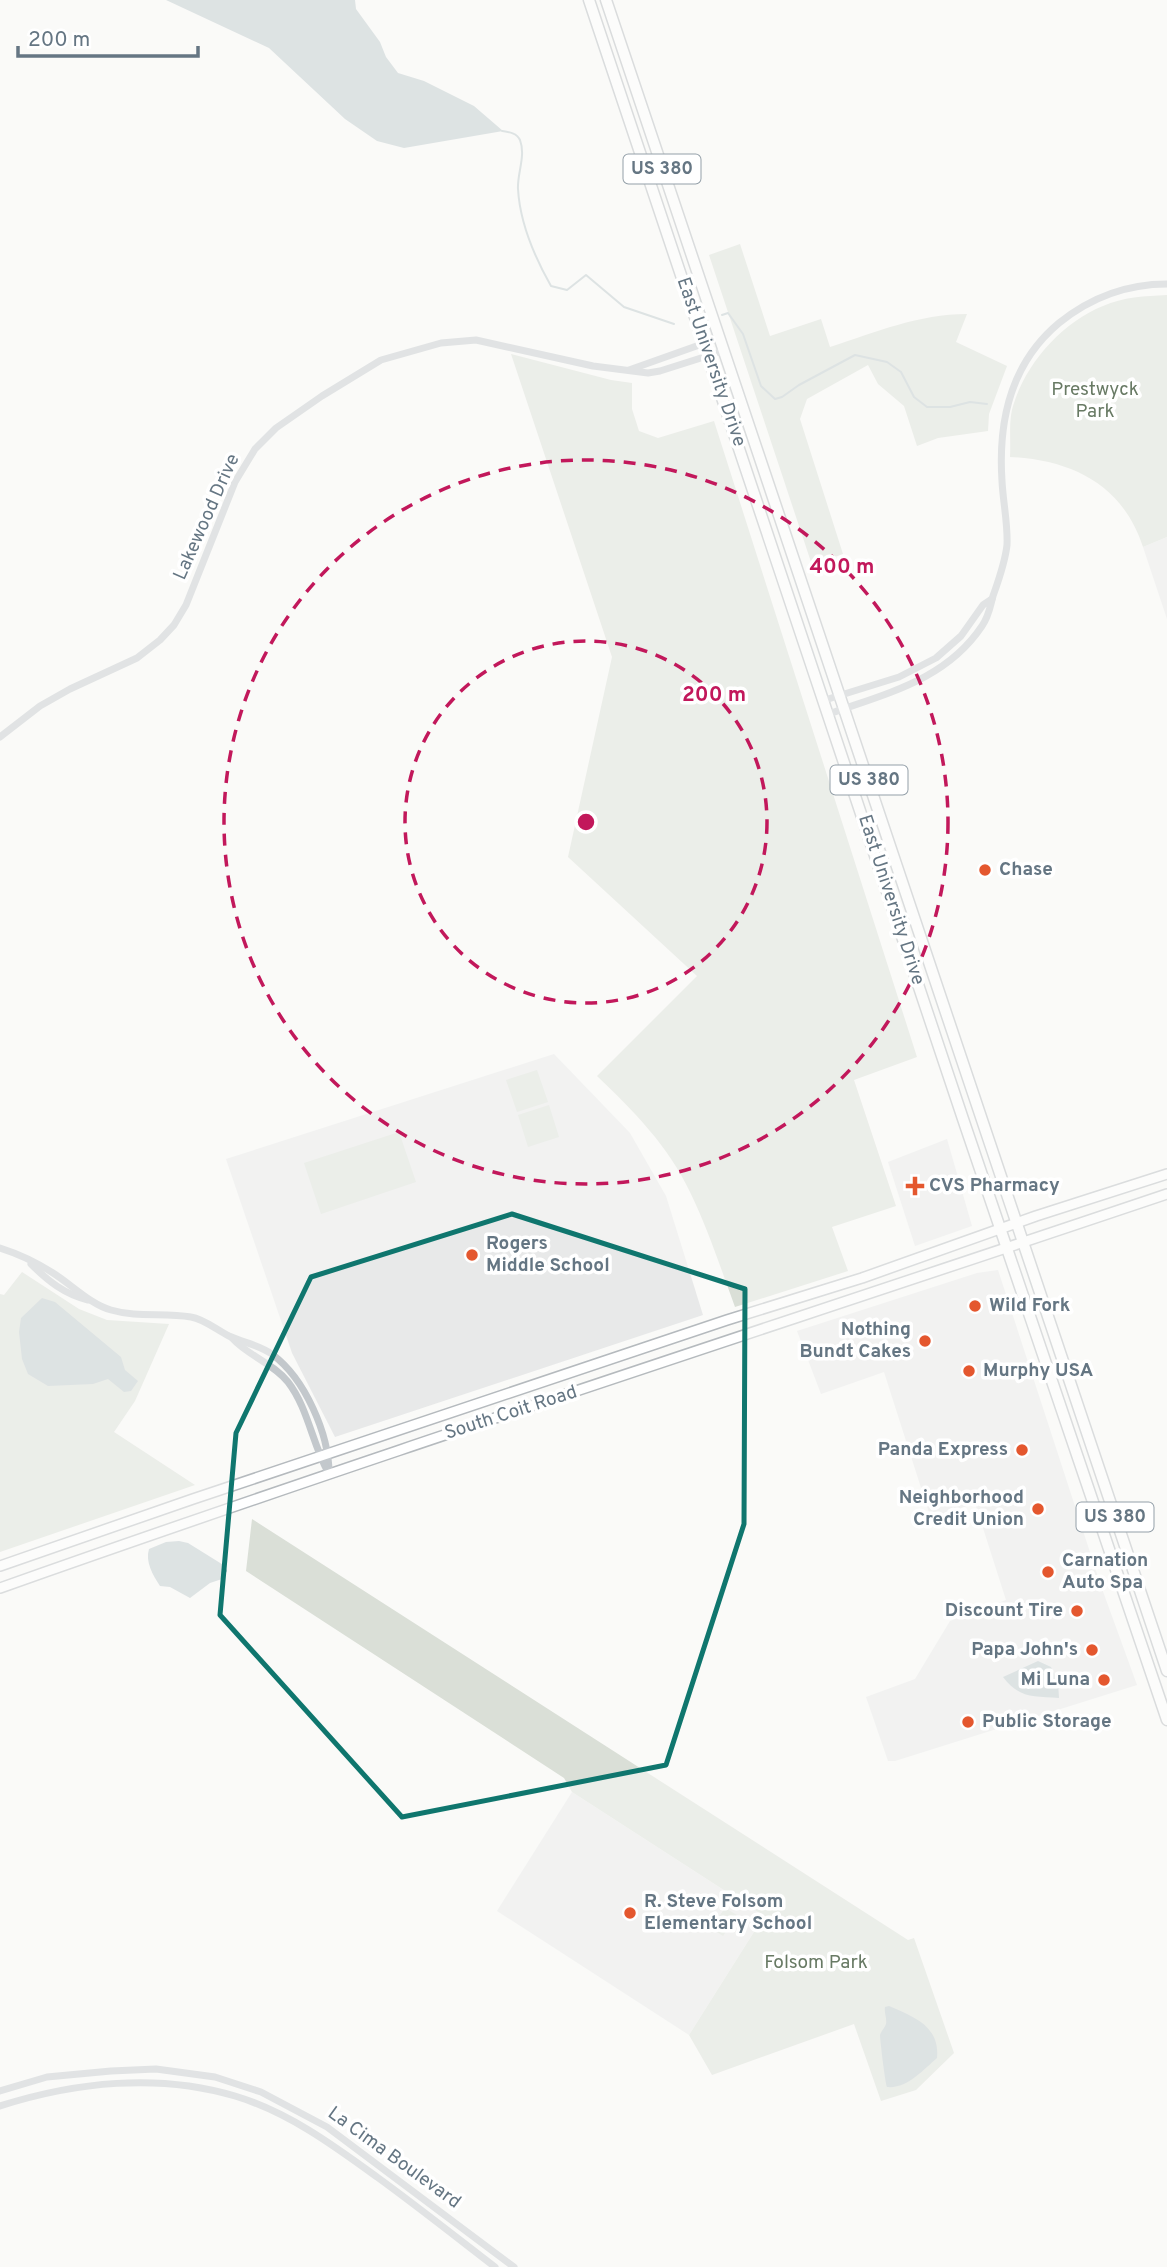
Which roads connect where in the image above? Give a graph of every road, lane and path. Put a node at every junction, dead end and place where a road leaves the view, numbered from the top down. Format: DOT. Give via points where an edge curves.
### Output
graph roads {
  1 [pos="589,0"];
  2 [pos="606,0"];
  3 [pos="1167,284"];
  4 [pos="719,338"];
  5 [pos="705,343"];
  6 [pos="723,351"];
  7 [pos="709,356"];
  8 [pos="628,370"];
  9 [pos="992,599"];
  10 [pos="840,695"];
  11 [pos="825,700"];
  12 [pos="844,708"];
  13 [pos="829,713"];
  14 [pos="0,737"];
  15 [pos="1167,1174"];
  16 [pos="1167,1194"];
  17 [pos="1017,1223"];
  18 [pos="1000,1229"];
  19 [pos="1024,1243"];
  20 [pos="0,1248"];
  21 [pos="1007,1248"];
  22 [pos="862,1278"];
  23 [pos="869,1295"];
  24 [pos="232,1338"];
  25 [pos="590,1366"];
  26 [pos="598,1384"];
  27 [pos="496,1398"];
  28 [pos="309,1400"];
  29 [pos="301,1404"];
  30 [pos="503,1416"];
  31 [pos="324,1455"];
  32 [pos="329,1473"];
  33 [pos="0,1566"];
  34 [pos="0,1588"];
  35 [pos="1167,1671"];
  36 [pos="1167,1720"];
  37 [pos="0,2091"];
  38 [pos="0,2106"];
  39 [pos="495,2267"];
  40 [pos="514,2267"];
  1 -- 5 [label="highway, East University Drive / US 380"];
  2 -- 4 [label="highway, US 380"];
  3 -- 9 [label="street" via="1113,293 1070,315 1033,350 1015,380 1004,412 1000,448 1007,542"];
  4 -- 5 [label="street, Lakewood Drive"];
  4 -- 6 [label="highway, US 380"];
  5 -- 7 [label="highway, East University Drive / US 380"];
  5 -- 8 [label="street, Lakewood Drive"];
  6 -- 7 [label="street, Lakewood Drive"];
  6 -- 10 [label="highway, US 380"];
  7 -- 8 [label="street, Lakewood Drive" via="660,371"];
  7 -- 11 [label="highway, East University Drive / US 380"];
  8 -- 14 [label="street, Lakewood Drive" via="476,340 441,343 381,360 322,396 255,449 235,482 186,605 160,640 137,658 40,706"];
  9 -- 10 [label="street" via="936,658 899,677"];
  9 -- 12 [label="street" via="991,610 973,638 938,670 907,687"];
  10 -- 11 [label="street"];
  10 -- 12 [label="highway, US 380"];
  11 -- 13 [label="highway, East University Drive / US 380"];
  12 -- 13 [label="street"];
  12 -- 17 [label="highway, US 380"];
  13 -- 18 [label="highway, East University Drive / US 380"];
  15 -- 17 [label="main road, South Coit Road"];
  16 -- 19 [label="main road, South Coit Road"];
  17 -- 18 [label="main road, South Coit Road"];
  17 -- 19 [label="highway, US 380"];
  18 -- 21 [label="highway, East University Drive / US 380"];
  18 -- 22 [label="main road, South Coit Road"];
  19 -- 21 [label="main road, South Coit Road"];
  19 -- 35 [label="highway, US 380"];
  20 -- 24 [label="street" via="24,1255 111,1310 193,1317"];
  21 -- 23 [label="main road, South Coit Road"];
  21 -- 36 [label="highway, East University Drive / US 380"];
  22 -- 23 [label="main road"];
  22 -- 25 [label="main road, South Coit Road"];
  23 -- 26 [label="main road, South Coit Road"];
  24 -- 28 [label="street" via="271,1354"];
  24 -- 29 [label="street" via="282,1376"];
  25 -- 26 [label="main road"];
  25 -- 27 [label="main road, South Coit Road"];
  26 -- 30 [label="main road, South Coit Road"];
  27 -- 30 [label="main road"];
  27 -- 31 [label="main road, South Coit Road"];
  28 -- 29 [label="street"];
  28 -- 31 [label="street"];
  29 -- 31 [label="street"];
  30 -- 32 [label="main road, South Coit Road"];
  31 -- 32 [label="street"];
  31 -- 33 [label="main road, South Coit Road"];
  32 -- 34 [label="main road, South Coit Road"];
  37 -- 40 [label="street, La Cima Boulevard" via="47,2077 156,2069 215,2077 261,2092 327,2127"];
  38 -- 39 [label="street, La Cima Boulevard" via="65,2088 134,2082 235,2096 333,2144"];
}
